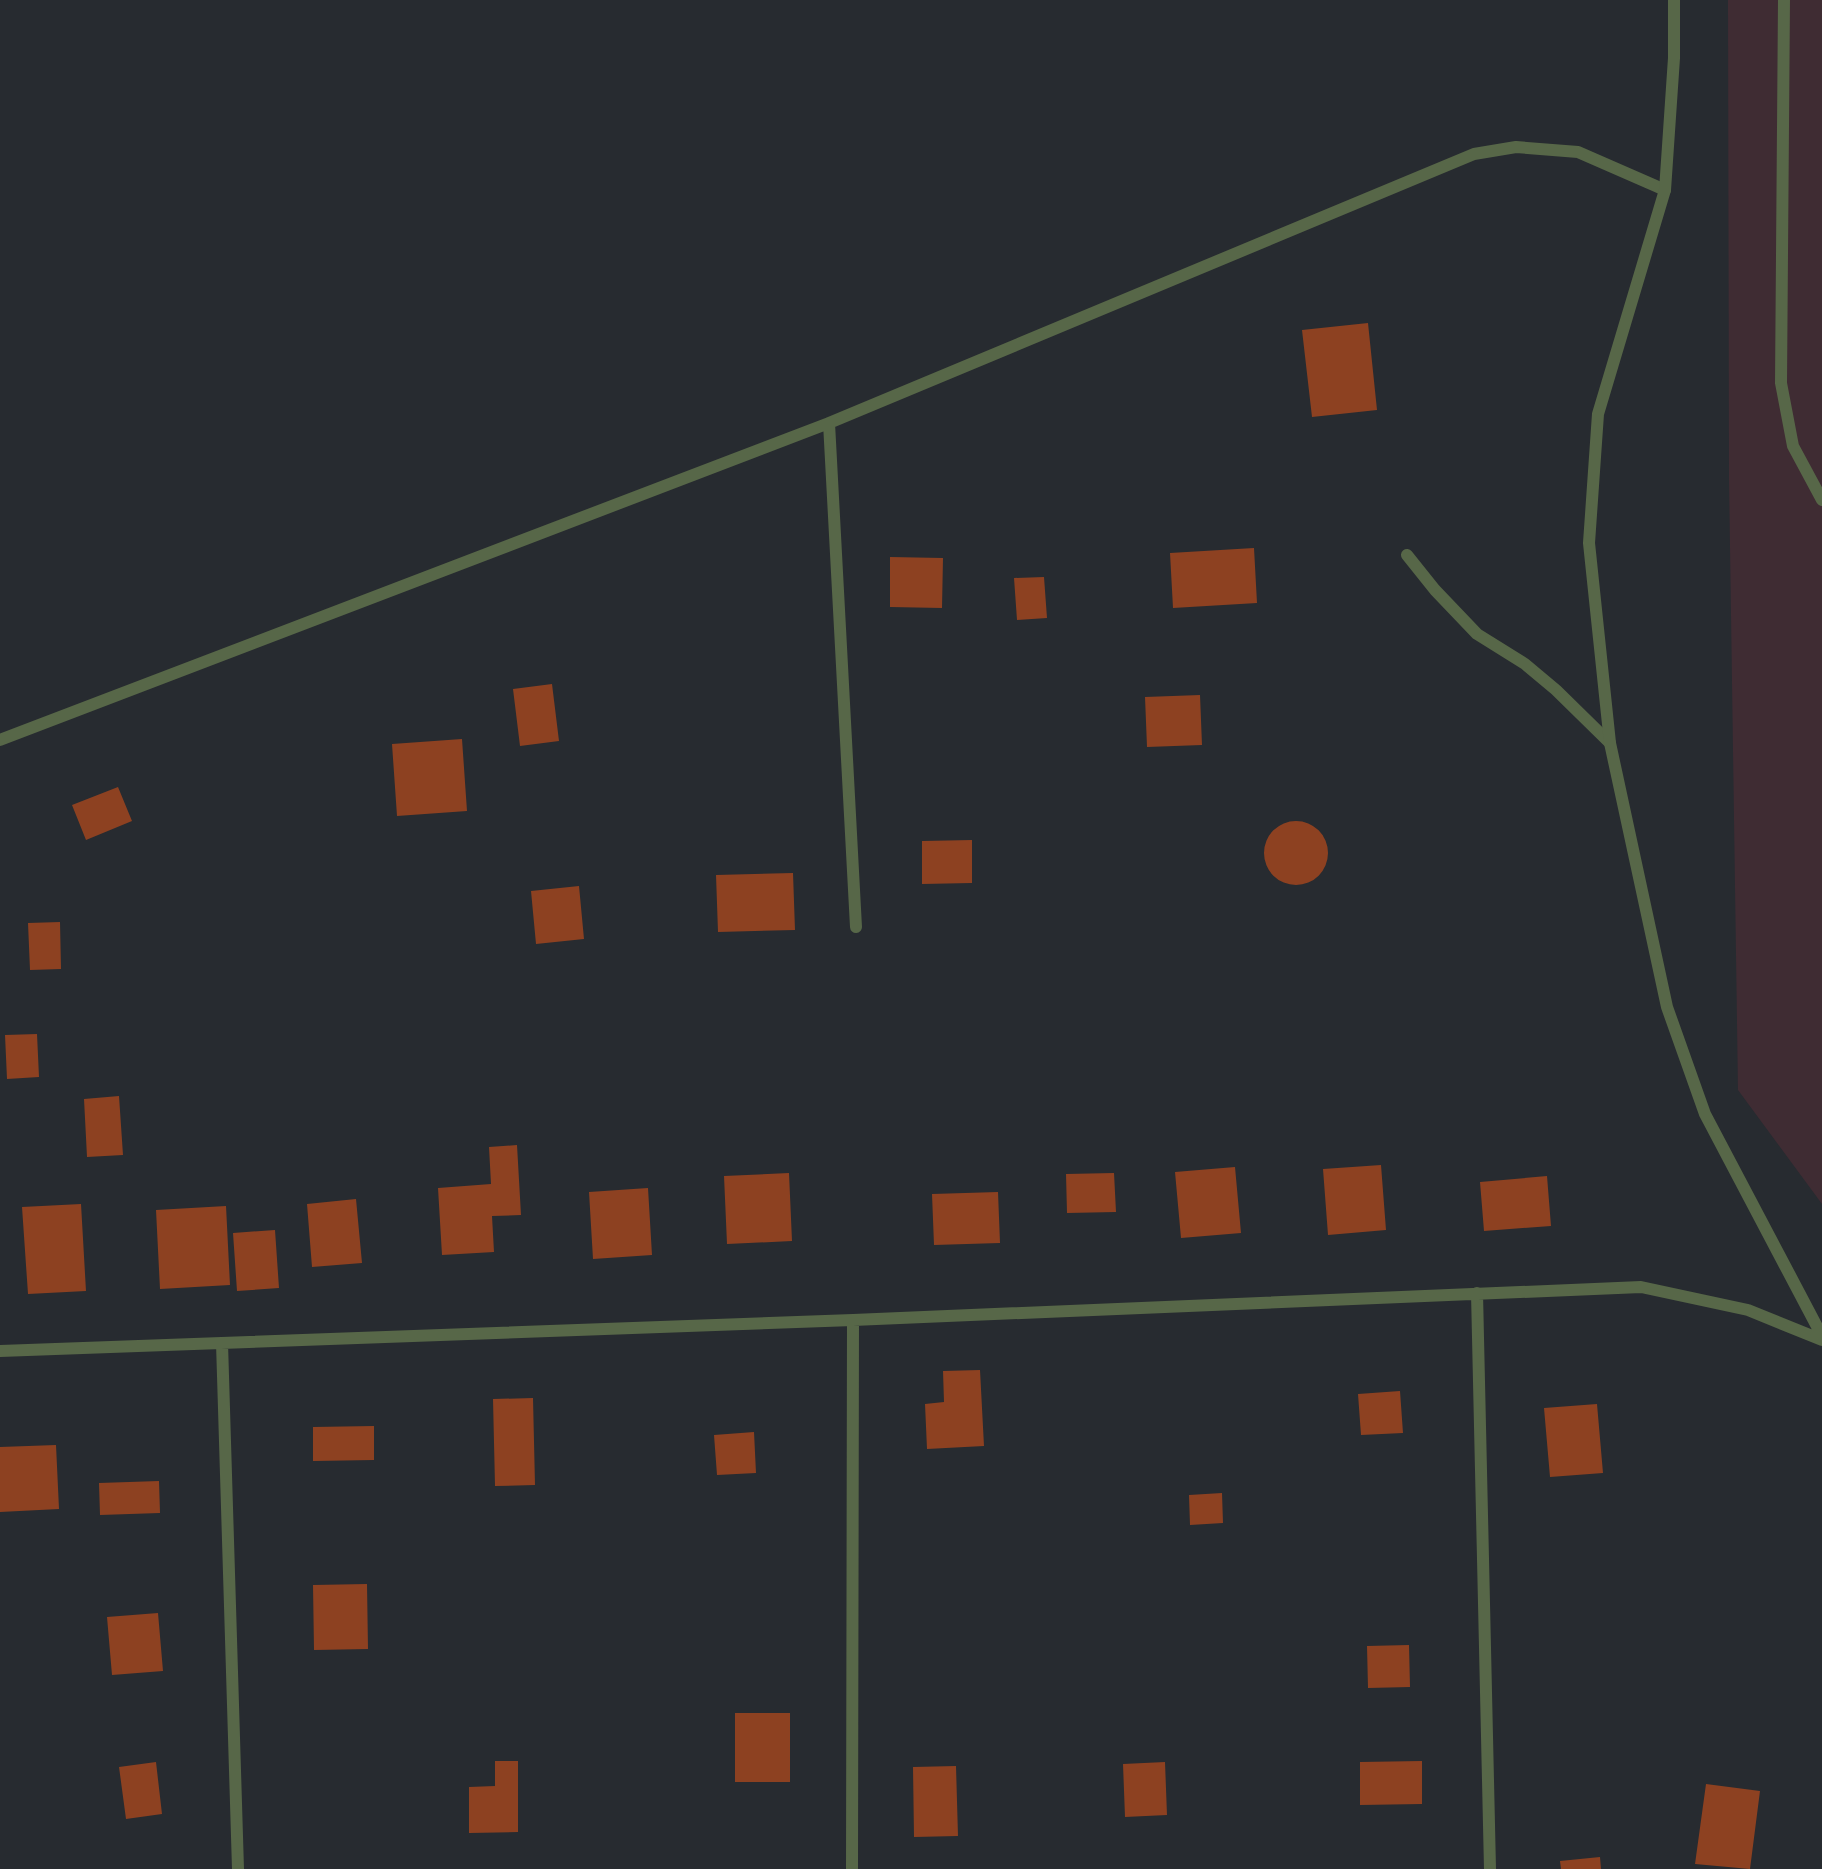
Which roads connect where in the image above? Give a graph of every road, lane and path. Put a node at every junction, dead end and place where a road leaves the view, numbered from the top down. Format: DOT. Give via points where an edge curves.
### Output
graph roads {
  1 [pos="1674,0"];
  2 [pos="1784,0"];
  3 [pos="1665,190"];
  4 [pos="829,423"];
  5 [pos="1822,500"];
  6 [pos="1407,555"];
  7 [pos="0,740"];
  8 [pos="1610,743"];
  9 [pos="856,927"];
  10 [pos="1477,1293"];
  11 [pos="853,1320"];
  12 [pos="1822,1338"];
  13 [pos="222,1343"];
  14 [pos="0,1352"];
  15 [pos="238,1869"];
  16 [pos="852,1869"];
  17 [pos="1490,1869"];
  1 -- 3 [label="street" via="1674,58"];
  2 -- 5 [label="street" via="1781,383 1793,446"];
  3 -- 4 [label="street" via="1578,152 1516,147 1474,154"];
  3 -- 8 [label="street" via="1598,414 1589,543"];
  4 -- 7 [label="street"];
  4 -- 9 [label="street"];
  6 -- 8 [label="street" via="1477,634 1544,679"];
  8 -- 12 [label="street" via="1667,1007 1705,1114"];
  10 -- 11 [label="street"];
  10 -- 12 [label="street" via="1641,1287 1748,1310"];
  10 -- 17 [label="street"];
  11 -- 13 [label="street"];
  11 -- 16 [label="street"];
  13 -- 14 [label="street"];
  13 -- 15 [label="street"];
}
